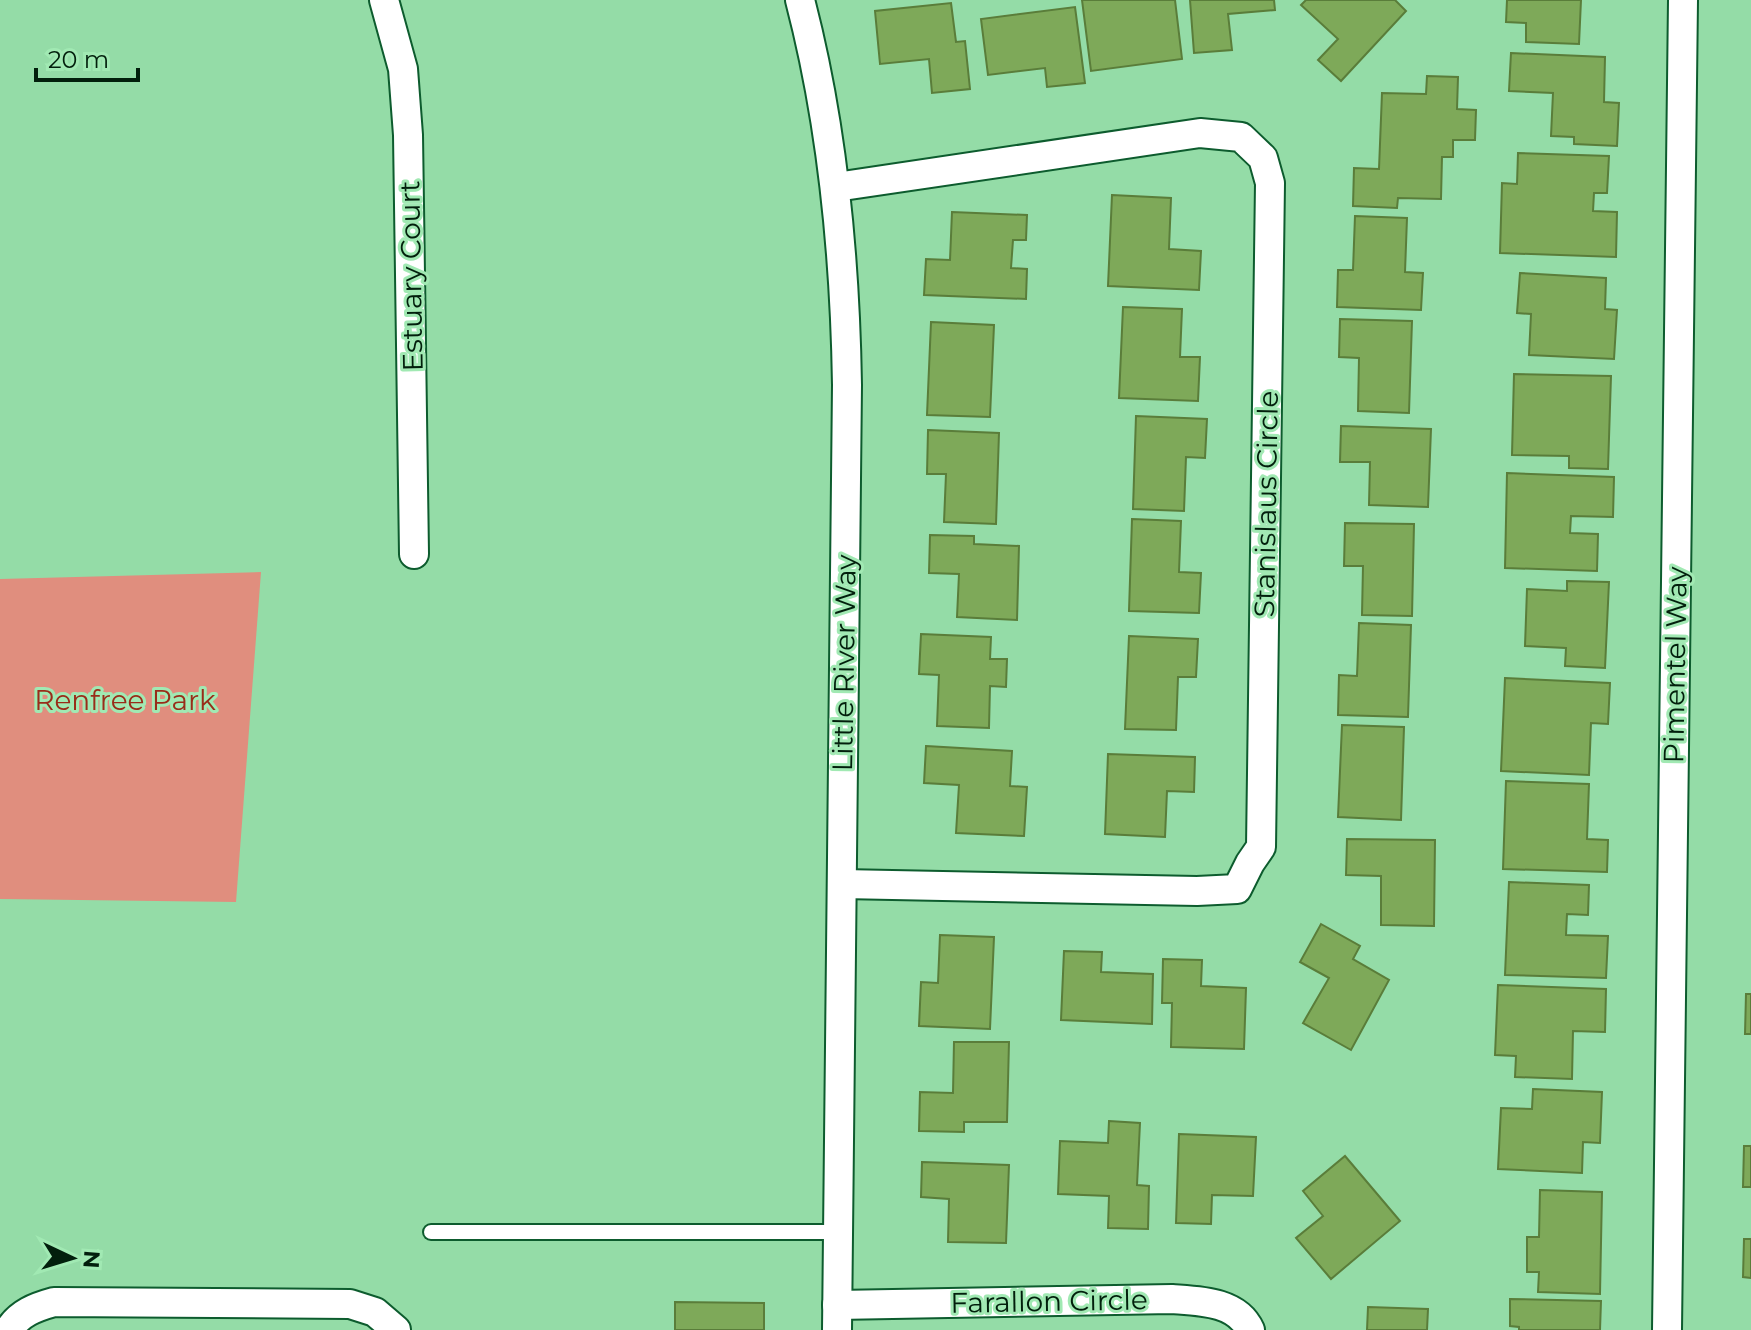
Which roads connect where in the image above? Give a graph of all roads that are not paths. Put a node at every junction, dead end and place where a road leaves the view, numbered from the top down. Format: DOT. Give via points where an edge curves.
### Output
graph roads {
  1 [pos="384,0"];
  2 [pos="800,0"];
  3 [pos="1683,0"];
  4 [pos="836,187"];
  5 [pos="414,554"];
  6 [pos="842,884"];
  7 [pos="431,1232"];
  8 [pos="837,1232"];
  9 [pos="837,1318"];
  10 [pos="9,1330"];
  11 [pos="396,1330"];
  12 [pos="1250,1330"];
  13 [pos="1667,1330"];
  1 -- 5 [label="street, Estuary Court" via="403,69 408,135"];
  2 -- 4 [label="street, Little River Way"];
  3 -- 13 [label="street, Pimentel Way"];
  4 -- 6 [label="street, Little River Way" via="847,385"];
  4 -- 6 [label="street, Stanislaus Circle" via="1200,133 1241,137 1263,158 1270,183 1261,847 1237,889"];
  6 -- 8 [label="street, Little River Way"];
  7 -- 8 [label="lane"];
  8 -- 9 [label="street, Little River Way"];
  9 -- 12 [label="street, Farallon Circle" via="1172,1299 1214,1302 1235,1313"];
  10 -- 11 [label="street" via="33,1308 54,1302 350,1304 375,1312"];
}
